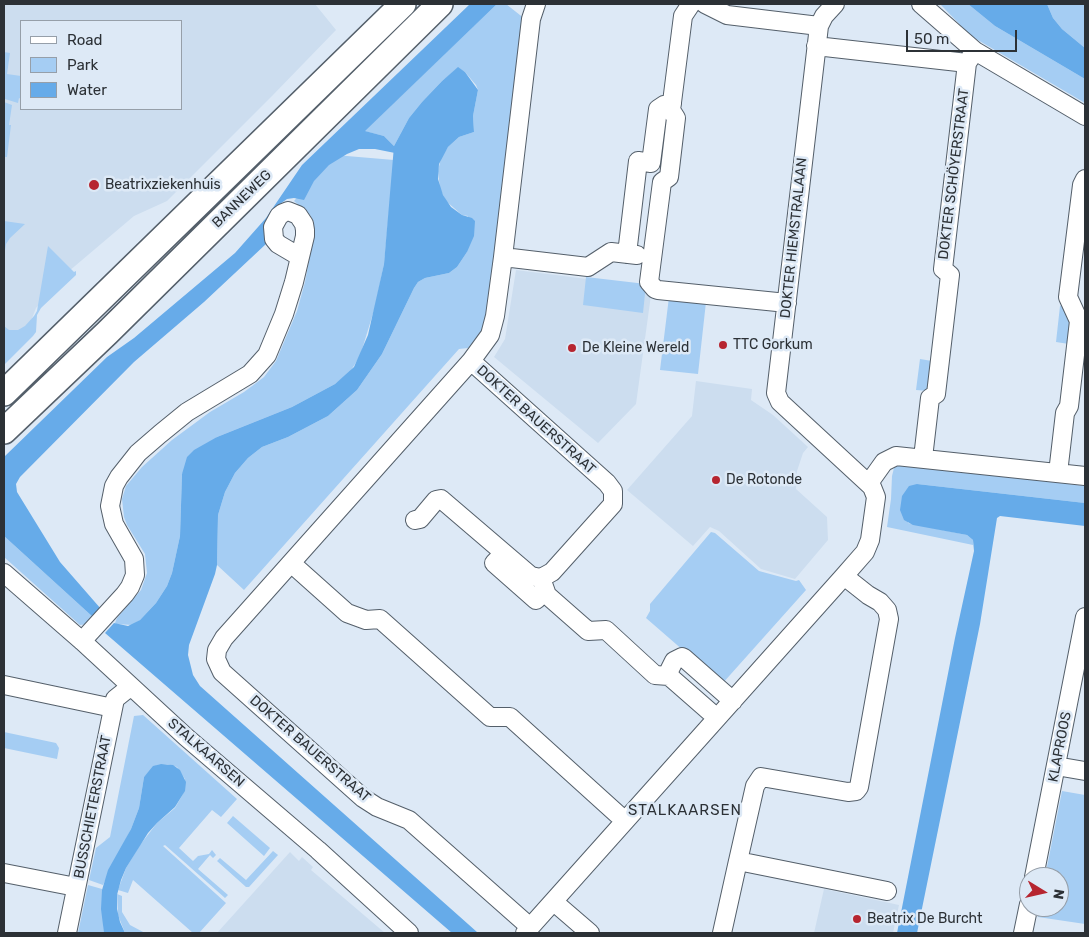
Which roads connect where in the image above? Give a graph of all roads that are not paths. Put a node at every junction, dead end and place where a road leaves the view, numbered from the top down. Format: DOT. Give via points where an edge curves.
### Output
graph roads {
  1 [pos="403,4"];
  2 [pos="440,4"];
  3 [pos="536,4"];
  4 [pos="691,4"];
  5 [pos="705,4"];
  6 [pos="835,4"];
  7 [pos="921,4"];
  8 [pos="819,26"];
  9 [pos="816,46"];
  10 [pos="971,57"];
  11 [pos="672,104"];
  12 [pos="1085,116"];
  13 [pos="1085,179"];
  14 [pos="627,254"];
  15 [pos="300,257"];
  16 [pos="503,257"];
  17 [pos="652,257"];
  18 [pos="116,284"];
  19 [pos="787,303"];
  20 [pos="471,361"];
  21 [pos="4,393"];
  22 [pos="43,394"];
  23 [pos="4,432"];
  24 [pos="923,458"];
  25 [pos="1058,473"];
  26 [pos="1085,476"];
  27 [pos="869,482"];
  28 [pos="415,520"];
  29 [pos="291,563"];
  30 [pos="4,573"];
  31 [pos="844,576"];
  32 [pos="543,585"];
  33 [pos="1085,617"];
  34 [pos="82,641"];
  35 [pos="669,676"];
  36 [pos="4,685"];
  37 [pos="130,686"];
  38 [pos="733,701"];
  39 [pos="113,708"];
  40 [pos="717,718"];
  41 [pos="1056,766"];
  42 [pos="1085,771"];
  43 [pos="625,821"];
  44 [pos="738,862"];
  45 [pos="1036,867"];
  46 [pos="4,872"];
  47 [pos="76,887"];
  48 [pos="887,891"];
  49 [pos="554,902"];
  50 [pos="1026,917"];
  51 [pos="528,930"];
  52 [pos="67,933"];
  53 [pos="409,933"];
  54 [pos="590,933"];
  55 [pos="722,933"];
  56 [pos="1023,933"];
  1 -- 18 [label="main road, BANNEWEG"];
  2 -- 22 [label="main road, BANNEWEG"];
  3 -- 16 [label="street, DOKTER BAUERSTRAAT" via="531,19"];
  4 -- 11 [label="street" via="683,16"];
  5 -- 8 [label="street" via="727,15"];
  6 -- 8 [label="street, DOKTER HIEMSTRALAAN"];
  7 -- 10 [label="street"];
  8 -- 9 [label="street, DOKTER HIEMSTRALAAN"];
  9 -- 10 [label="street"];
  9 -- 19 [label="street, DOKTER HIEMSTRALAAN"];
  10 -- 12 [label="street"];
  10 -- 24 [label="street, DOKTER SCHÖYERSTRAAT" via="943,269 950,275 936,394 930,398"];
  11 -- 14 [label="street" via="662,105 656,113 651,163 638,161"];
  11 -- 17 [label="street" via="671,110 676,118 669,177 662,182"];
  13 -- 25 [label="street" via="1068,297 1079,321"];
  14 -- 16 [label="street" via="611,252 588,267"];
  14 -- 17 [label="street"];
  15 -- 34 [label="street" via="284,314 267,355 259,365 239,382 178,419 143,448 119,476 110,506 114,524 134,559 135,575 130,587"];
  16 -- 20 [label="street, DOKTER BAUERSTRAAT" via="490,335"];
  17 -- 19 [label="street" via="649,282 655,289"];
  18 -- 21 [label="main road, BANNEWEG"];
  18 -- 22 [label="main road, BANNEWEG" via="117,298 110,311 67,355"];
  19 -- 27 [label="street, DOKTER HIEMSTRALAAN" via="776,396"];
  20 -- 29 [label="street, DOKTER BAUERSTRAAT"];
  20 -- 32 [label="street, DOKTER BAUERSTRAAT" via="613,491 610,509"];
  22 -- 23 [label="main road, BANNEWEG"];
  24 -- 25 [label="street"];
  24 -- 27 [label="street" via="891,457"];
  25 -- 26 [label="street"];
  27 -- 31 [label="street" via="876,497 870,540"];
  28 -- 32 [label="street" via="440,499"];
  29 -- 43 [label="street" via="347,613 366,620 380,619 490,717 510,717"];
  29 -- 51 [label="street, DOKTER BAUERSTRAAT" via="220,643 216,659 222,672 363,798 409,820"];
  30 -- 34 [label="street, STALKAARSEN"];
  31 -- 38 [label="street"];
  31 -- 44 [label="street" via="880,602 887,610 888,619 859,787 848,792 762,777 755,786"];
  32 -- 35 [label="street" via="547,595 588,631 606,630 655,675"];
  33 -- 41 [label="street, KLAPROOS"];
  34 -- 37 [label="street, STALKAARSEN"];
  35 -- 38 [label="street" via="674,661 682,657"];
  35 -- 40 [label="street"];
  36 -- 39 [label="street"];
  37 -- 39 [label="street, BUSSCHIETERSTRAAT" via="115,699"];
  37 -- 53 [label="street, STALKAARSEN"];
  38 -- 40 [label="street"];
  39 -- 47 [label="street, BUSSCHIETERSTRAAT"];
  40 -- 43 [label="street"];
  41 -- 42 [label="street"];
  41 -- 45 [label="street, KLAPROOS"];
  43 -- 49 [label="street"];
  44 -- 48 [label="street"];
  44 -- 55 [label="street"];
  46 -- 47 [label="street"];
  47 -- 52 [label="street, BUSSCHIETERSTRAAT"];
  49 -- 51 [label="street"];
  49 -- 54 [label="street"];
  50 -- 56 [label="street"];
}
